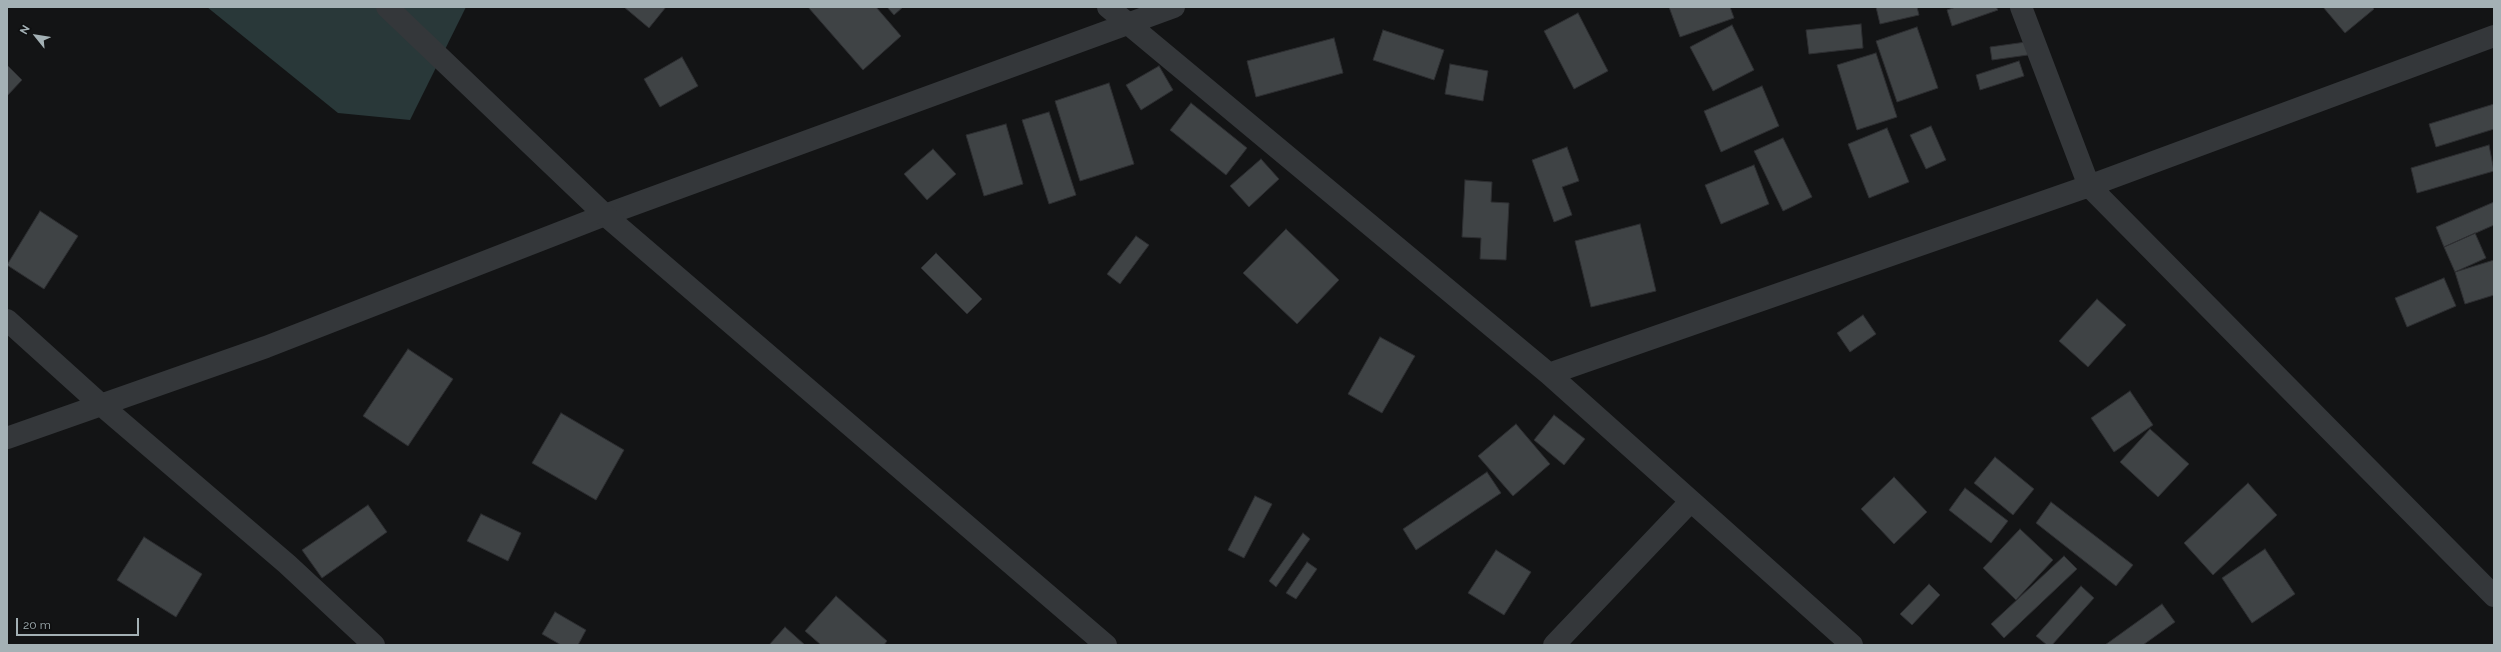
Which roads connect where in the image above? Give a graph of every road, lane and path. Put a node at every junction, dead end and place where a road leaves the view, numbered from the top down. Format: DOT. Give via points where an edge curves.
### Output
graph roads {
  1 [pos="386,7"];
  2 [pos="1108,7"];
  3 [pos="1174,7"];
  4 [pos="2021,7"];
  5 [pos="1127,24"];
  6 [pos="2494,36"];
  7 [pos="2089,186"];
  8 [pos="605,215"];
  9 [pos="7,320"];
  10 [pos="1549,374"];
  11 [pos="100,404"];
  12 [pos="7,438"];
  13 [pos="1691,501"];
  14 [pos="2494,596"];
  15 [pos="374,645"];
  16 [pos="1106,645"];
  17 [pos="1554,645"];
  18 [pos="1852,645"];
  1 -- 8 [label="street"];
  2 -- 5 [label="street"];
  3 -- 5 [label="street"];
  4 -- 7 [label="street"];
  5 -- 8 [label="street"];
  5 -- 10 [label="street"];
  6 -- 7 [label="street"];
  7 -- 10 [label="street"];
  7 -- 14 [label="street"];
  8 -- 11 [label="street" via="266,347"];
  8 -- 16 [label="street"];
  9 -- 11 [label="street"];
  10 -- 13 [label="street"];
  11 -- 12 [label="street"];
  11 -- 15 [label="street" via="292,569"];
  13 -- 17 [label="street"];
  13 -- 18 [label="street"];
}
